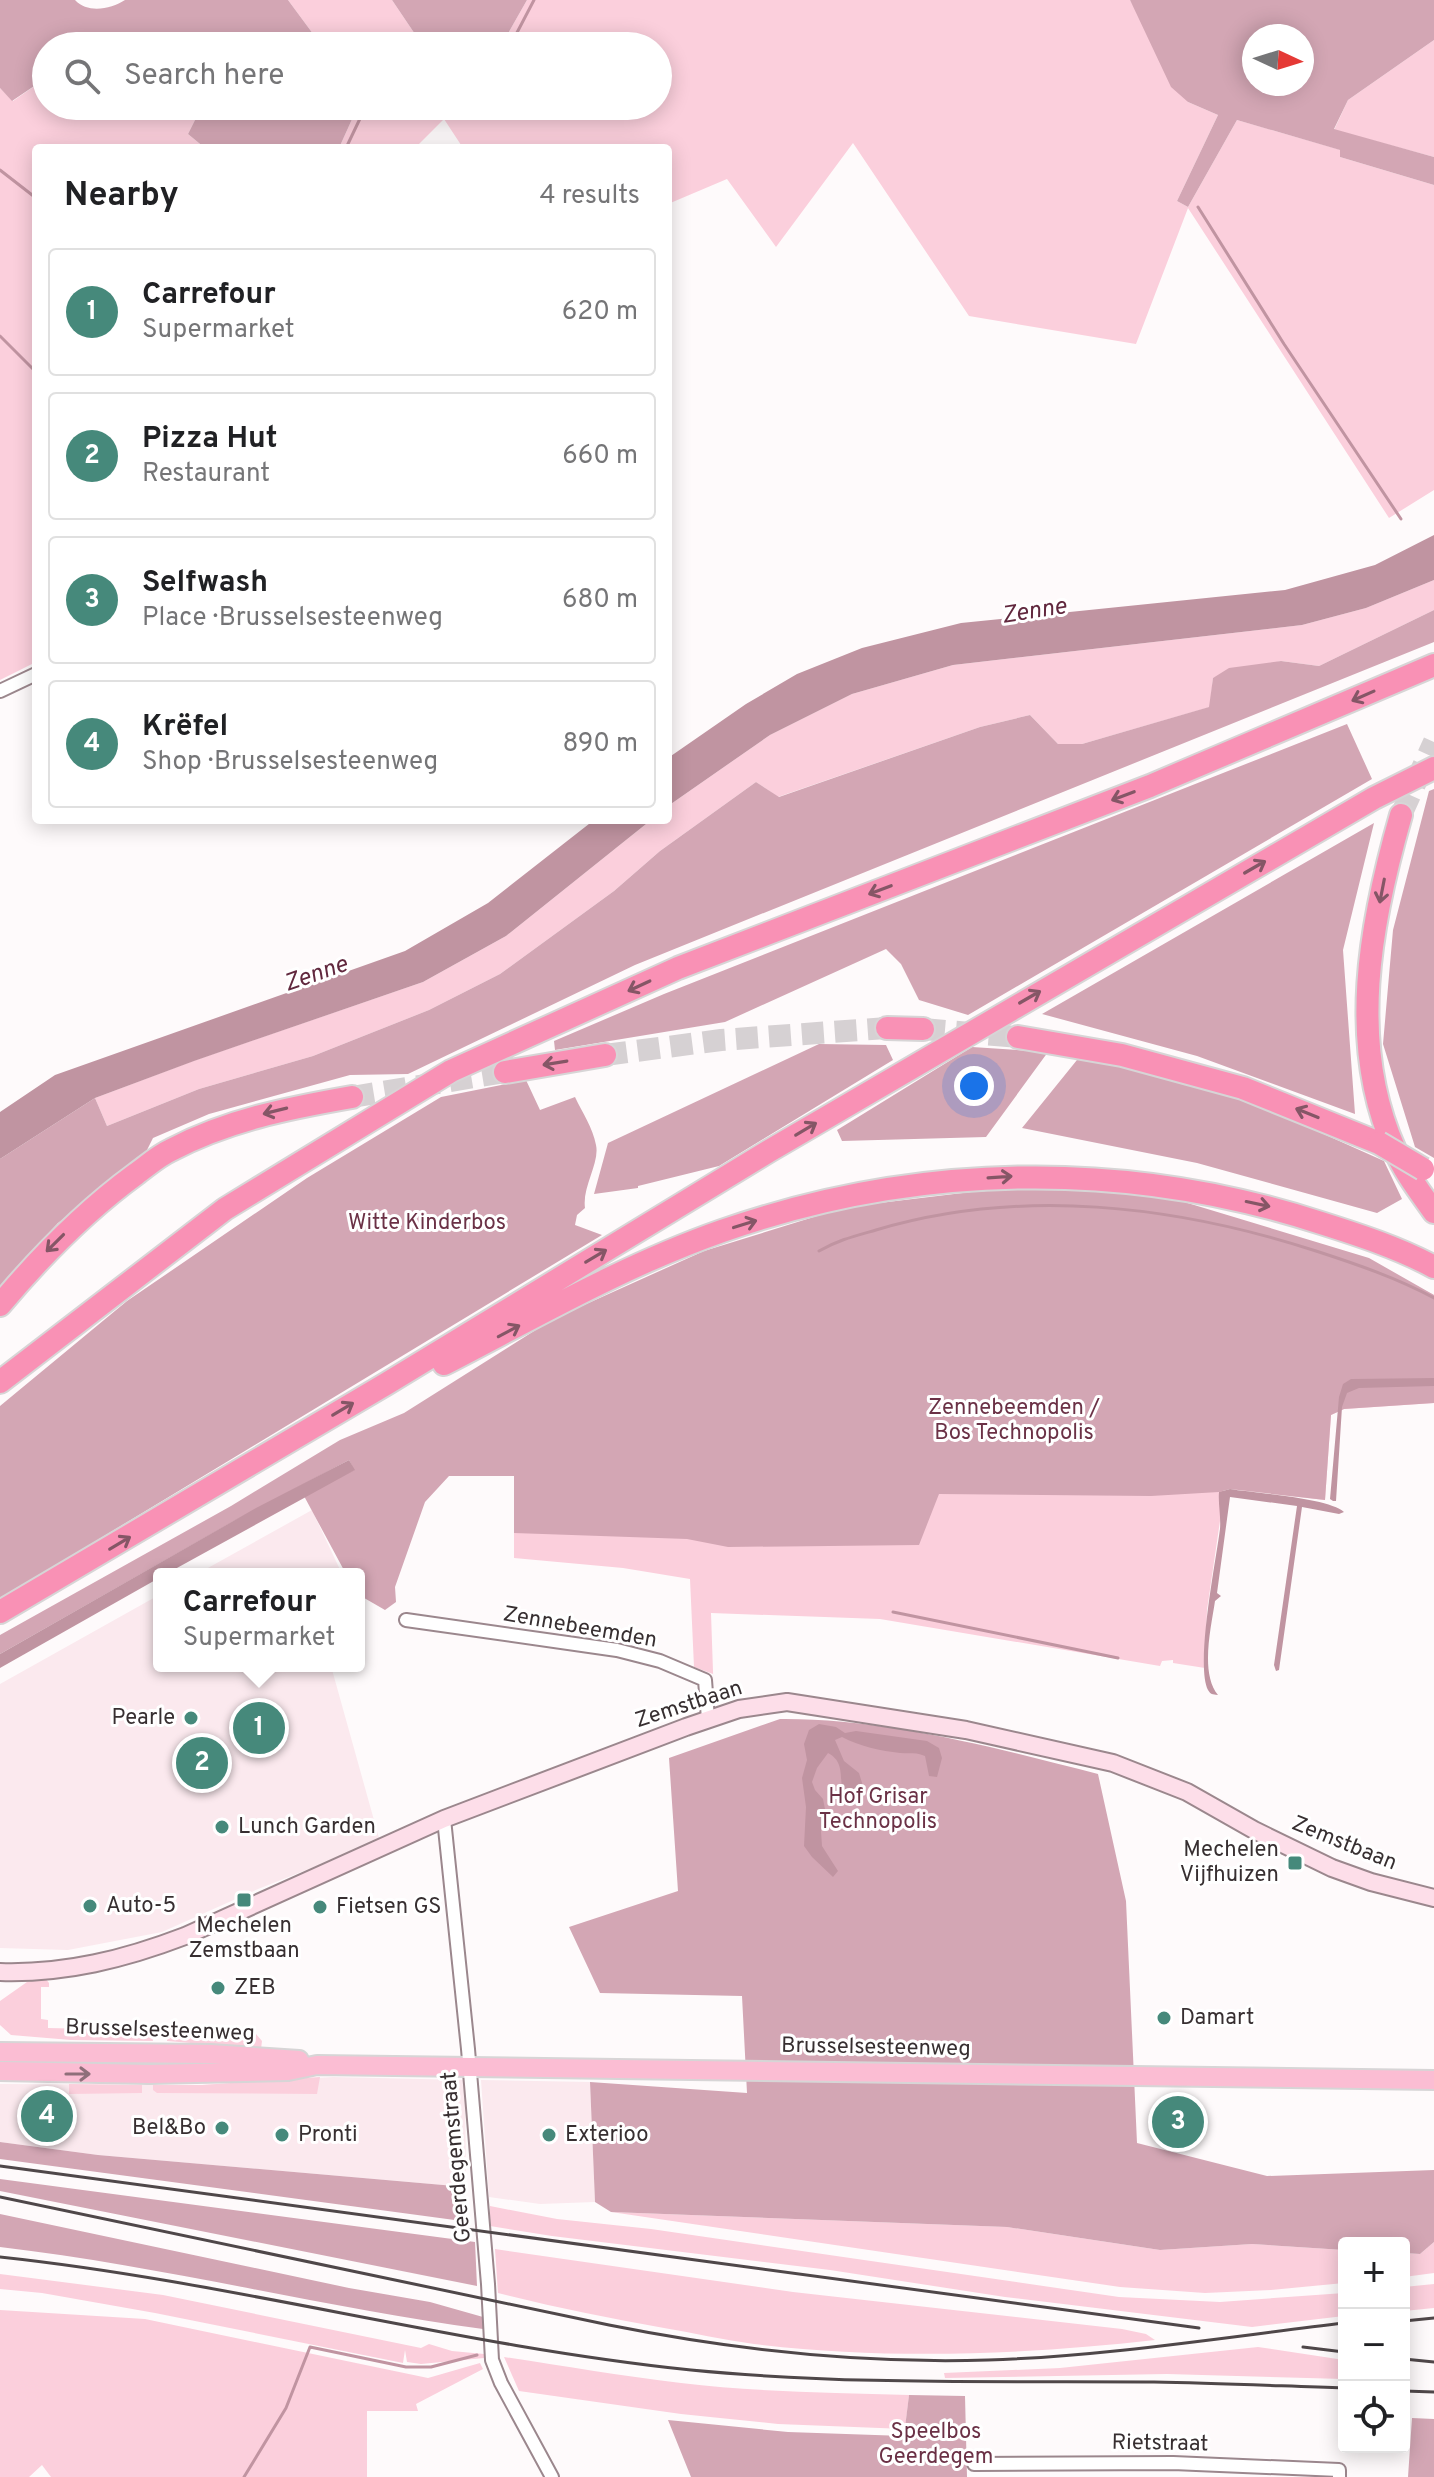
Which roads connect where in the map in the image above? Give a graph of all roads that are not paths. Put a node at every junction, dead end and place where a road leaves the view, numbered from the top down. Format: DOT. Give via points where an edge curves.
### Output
graph roads {
  1 [pos="1434,665"];
  2 [pos="32,676"];
  3 [pos="0,691"];
  4 [pos="1434,768"];
  5 [pos="1401,815"];
  6 [pos="887,1028"];
  7 [pos="923,1029"];
  8 [pos="1018,1037"];
  9 [pos="605,1055"];
  10 [pos="505,1072"];
  11 [pos="352,1097"];
  12 [pos="1428,1172"];
  13 [pos="1434,1212"];
  14 [pos="1434,1267"];
  15 [pos="0,1305"];
  16 [pos="0,1382"];
  17 [pos="386,1384"];
  18 [pos="0,1612"];
  19 [pos="406,1620"];
  20 [pos="708,1719"];
  21 [pos="444,1819"];
  22 [pos="1434,1898"];
  23 [pos="7,1972"];
  24 [pos="0,1985"];
  25 [pos="0,2041"];
  26 [pos="0,2052"];
  27 [pos="23,2052"];
  28 [pos="317,2065"];
  29 [pos="469,2068"];
  30 [pos="0,2071"];
  31 [pos="1434,2080"];
  32 [pos="974,2464"];
  33 [pos="1173,2470"];
  34 [pos="1189,2470"];
  35 [pos="1032,2471"];
  36 [pos="552,2477"];
  37 [pos="1339,2477"];
  1 -- 16 [label="highway, one-way" via="1150,786 678,968 451,1071 225,1209"];
  2 -- 3 [label="street"];
  17 -- 4 [label="highway, one-way" via="944,1047"];
  5 -- 13 [label="highway, one-way" via="1370,947 1369,1048 1394,1149"];
  6 -- 7 [label="highway"];
  12 -- 8 [label="highway, one-way, bridge" via="1379,1143 1243,1088 1122,1055"];
  9 -- 10 [label="highway, one-way"];
  11 -- 15 [label="highway, one-way" via="277,1110 168,1151 73,1225"];
  17 -- 14 [label="highway, one-way" via="441,1366 629,1267 722,1231 787,1211 944,1180 1090,1177 1203,1192 1290,1212"];
  18 -- 17 [label="highway, one-way"];
  19 -- 20 [label="street, Zennebeemden" via="617,1650 660,1661 705,1680"];
  20 -- 21 [label="street, Zemstbaan"];
  20 -- 22 [label="street, Zemstbaan" via="787,1702 924,1722 1074,1753 1163,1781 1341,1871"];
  21 -- 23 [label="street, Zemstbaan" via="148,1950 82,1966"];
  21 -- 29 [label="street, Geerdegemstraat"];
  23 -- 24 [label="street, Zemstbaan" via="10,1980"];
  25 -- 27 [label="street"];
  26 -- 27 [label="main road, Brusselsesteenweg"];
  27 -- 28 [label="main road, Brusselsesteenweg" via="211,2054"];
  28 -- 29 [label="main road, Brusselsesteenweg"];
  30 -- 28 [label="main road, Brusselsesteenweg, one-way" via="149,2074 288,2071"];
  29 -- 31 [label="main road, Brusselsesteenweg"];
  29 -- 36 [label="street, Geerdegemstraat" via="492,2360"];
  32 -- 35 [label="street, Rietstraat"];
  33 -- 34 [label="street, Rietstraat"];
  33 -- 35 [label="street, Rietstraat"];
  34 -- 37 [label="street, Rietstraat" via="1339,2470"];
}
